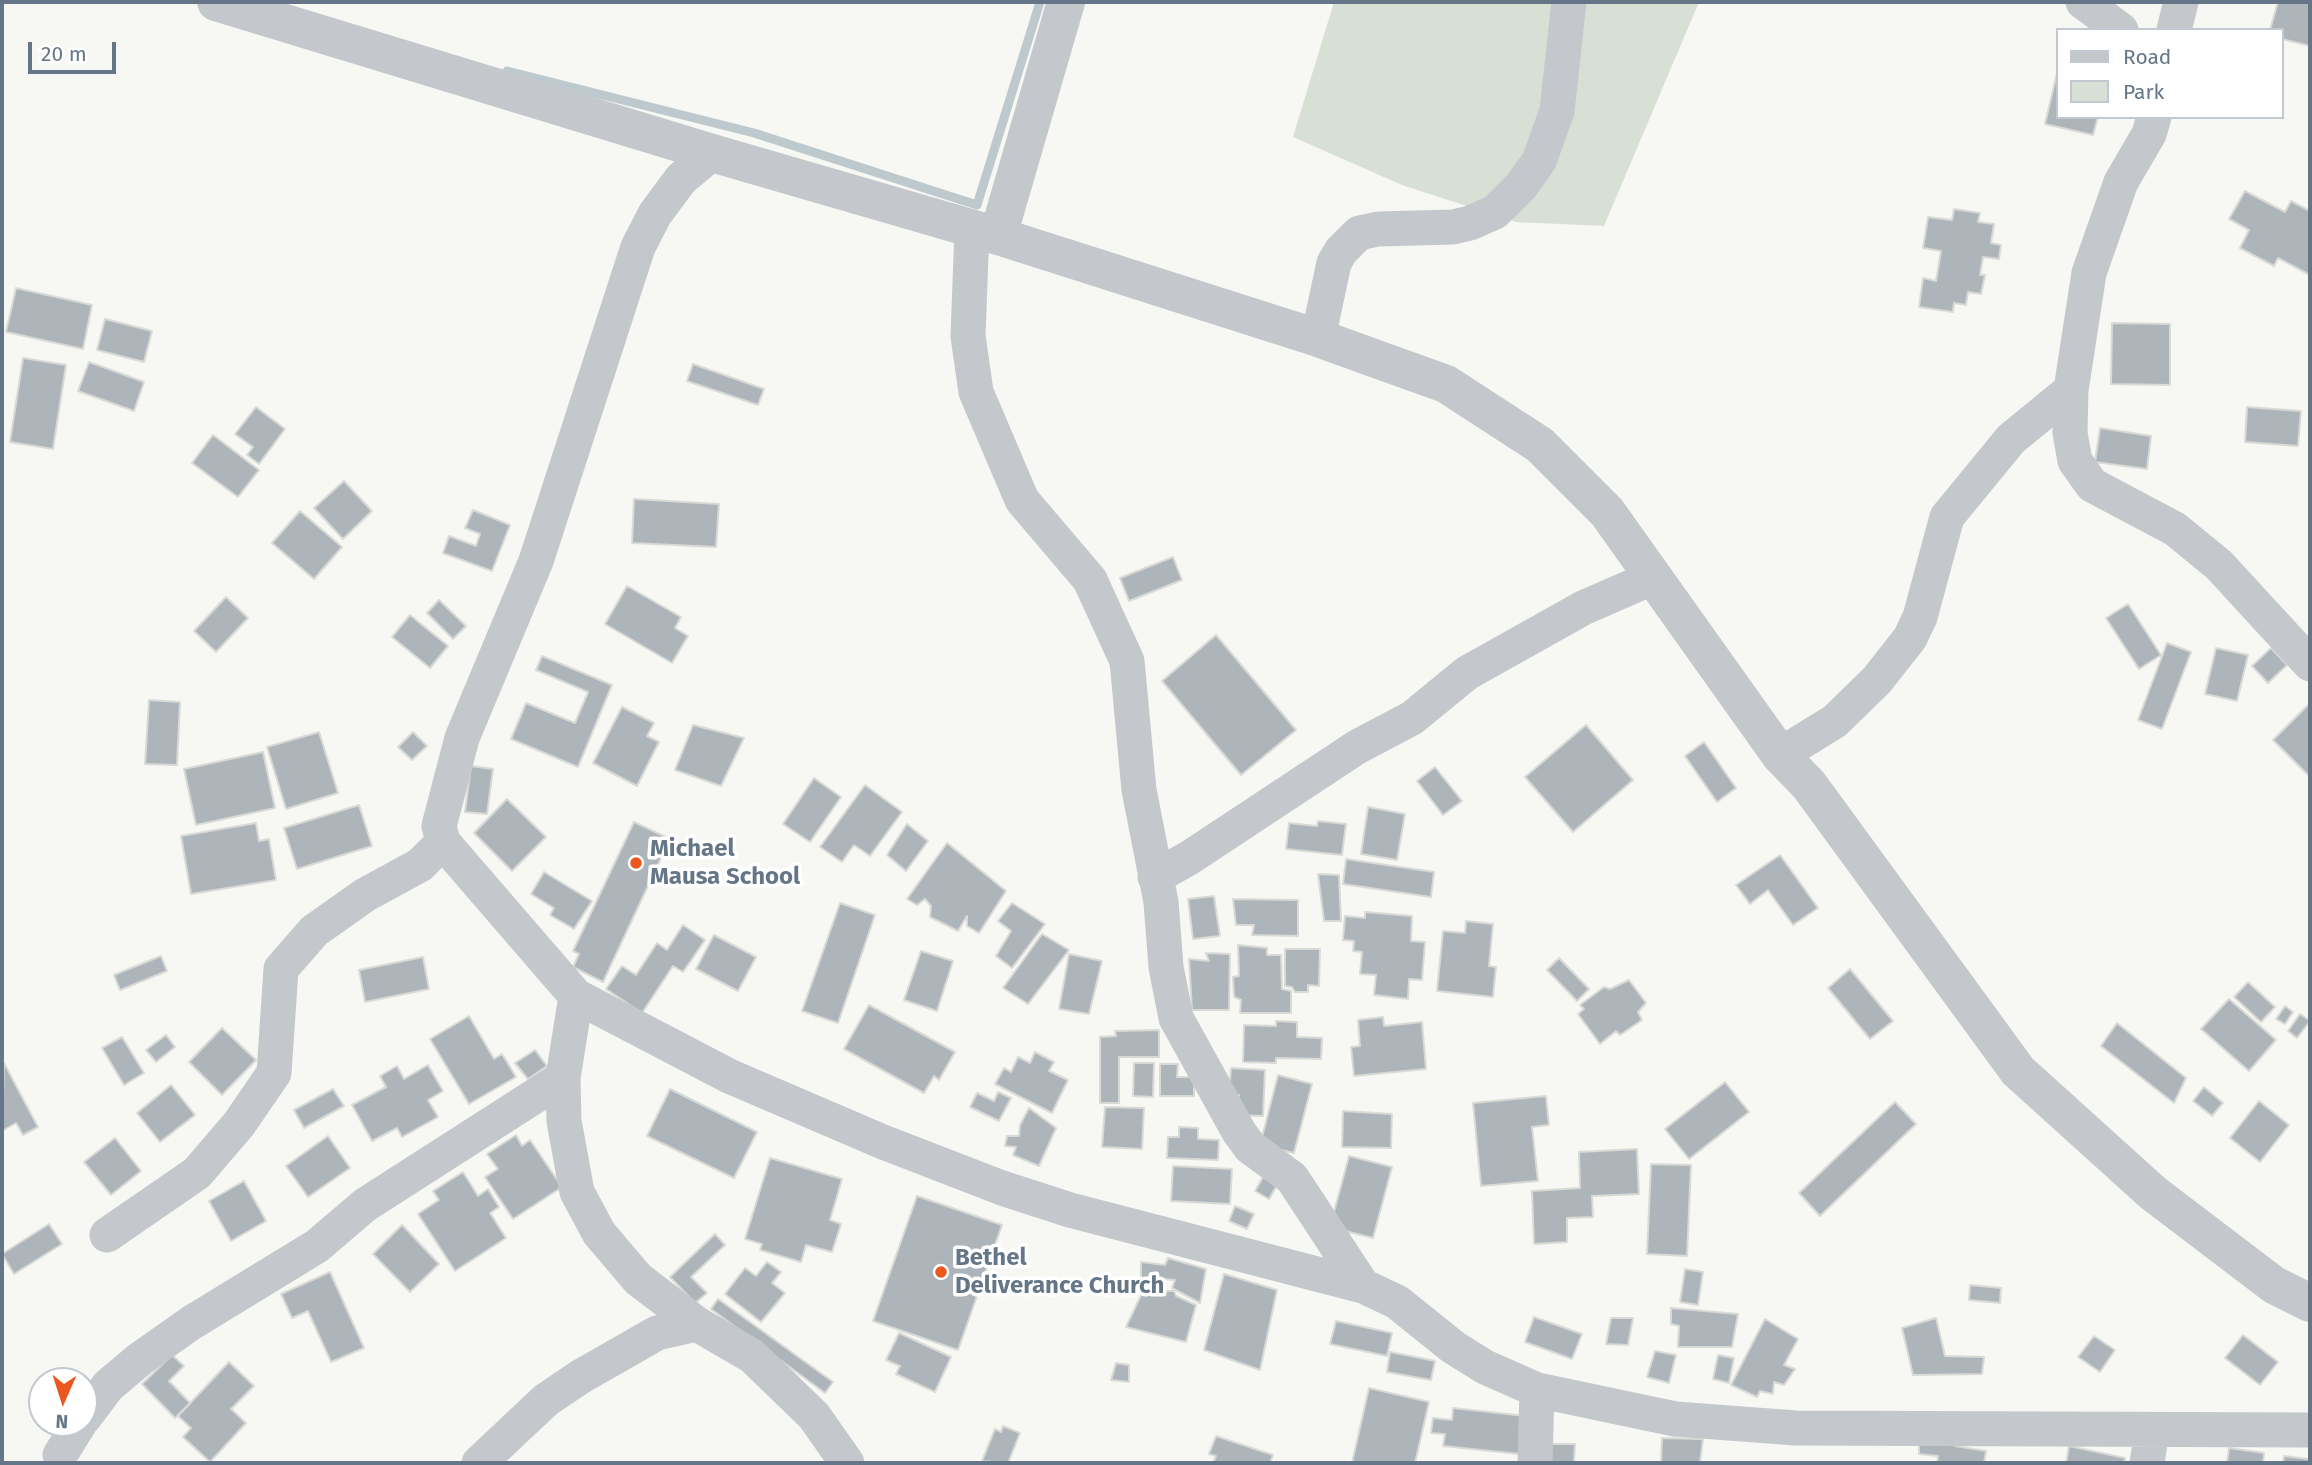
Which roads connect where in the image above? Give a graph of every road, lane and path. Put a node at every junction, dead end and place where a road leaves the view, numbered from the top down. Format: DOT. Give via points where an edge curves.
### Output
graph roads {
  1 [pos="216,2"];
  2 [pos="1066,2"];
  3 [pos="1569,2"];
  4 [pos="2083,2"];
  5 [pos="2181,2"];
  6 [pos="2118,28"];
  7 [pos="2174,28"];
  8 [pos="2153,119"];
  9 [pos="712,153"];
  10 [pos="985,232"];
  11 [pos="1318,338"];
  12 [pos="2071,390"];
  13 [pos="1654,577"];
  14 [pos="2310,664"];
  15 [pos="1780,755"];
  16 [pos="443,842"];
  17 [pos="1155,877"];
  18 [pos="576,996"];
  19 [pos="562,1078"];
  20 [pos="107,1235"];
  21 [pos="1363,1286"];
  22 [pos="2310,1303"];
  23 [pos="697,1324"];
  24 [pos="1537,1390"];
  25 [pos="98,1399"];
  26 [pos="2310,1430"];
  27 [pos="71,1437"];
  28 [pos="2150,1447"];
  29 [pos="60,1455"];
  30 [pos="479,1463"];
  31 [pos="847,1463"];
  32 [pos="1535,1463"];
  1 -- 9 [label="street"];
  2 -- 10 [label="street"];
  3 -- 11 [label="street" via="1557,111 1539,161 1521,187 1495,212 1470,223 1359,233 1334,263"];
  4 -- 6 [label="street"];
  5 -- 7 [label="street"];
  8 -- 12 [label="street" via="2120,182 2090,273"];
  9 -- 10 [label="street"];
  9 -- 16 [label="street" via="681,179 638,247 536,561 462,738 439,826"];
  10 -- 11 [label="street"];
  10 -- 17 [label="street" via="968,336 976,391 1022,500 1090,580 1127,661 1139,790"];
  11 -- 13 [label="street" via="1446,384 1540,446 1607,512"];
  12 -- 14 [label="street" via="2075,461 2092,485 2175,529 2219,565"];
  12 -- 15 [label="street" via="2011,439 1947,517 1920,617 1885,670 1835,721"];
  13 -- 15 [label="street"];
  13 -- 17 [label="street" via="1583,608 1467,673 1412,718 1357,747"];
  15 -- 22 [label="street" via="1809,785 2018,1071 2153,1194 2274,1285"];
  16 -- 18 [label="street"];
  16 -- 20 [label="street" via="420,865 365,895 314,931 281,969 274,1073 197,1173"];
  17 -- 21 [label="street" via="1176,1018 1239,1132 1250,1147 1292,1178"];
  18 -- 19 [label="street"];
  18 -- 21 [label="street" via="729,1076 1002,1188"];
  19 -- 23 [label="street" via="564,1121 577,1192 599,1233 638,1279"];
  19 -- 25 [label="street" via="365,1205 317,1246 191,1323 140,1359"];
  21 -- 24 [label="street" via="1397,1302 1485,1367"];
  23 -- 30 [label="street" via="657,1332 580,1377 546,1401"];
  23 -- 31 [label="street" via="752,1356 814,1416"];
  24 -- 28 [label="street" via="1675,1419"];
  24 -- 32 [label="street"];
  26 -- 28 [label="street"];
  27 -- 29 [label="street"];
}
